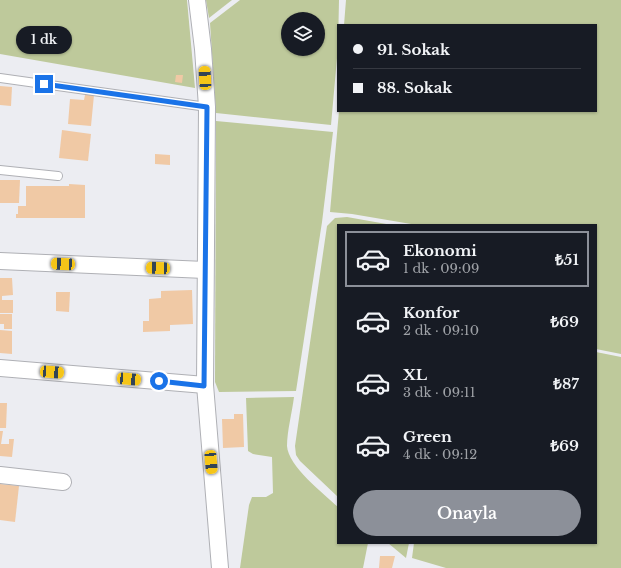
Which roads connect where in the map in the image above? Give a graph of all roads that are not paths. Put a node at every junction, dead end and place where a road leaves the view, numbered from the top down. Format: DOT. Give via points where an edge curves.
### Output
graph roads {
  1 [pos="197,0"];
  2 [pos="0,78"];
  3 [pos="207,107"];
  4 [pos="0,170"];
  5 [pos="58,176"];
  6 [pos="0,261"];
  7 [pos="205,270"];
  8 [pos="0,368"];
  9 [pos="204,386"];
  10 [pos="0,475"];
  11 [pos="63,482"];
  12 [pos="220,568"];
  1 -- 3 [label="street" via="204,49"];
  2 -- 3 [label="lane"];
  3 -- 7 [label="street"];
  4 -- 5 [label="lane"];
  6 -- 7 [label="street"];
  7 -- 9 [label="street"];
  8 -- 9 [label="street"];
  9 -- 12 [label="street"];
  10 -- 11 [label="street"];
}
